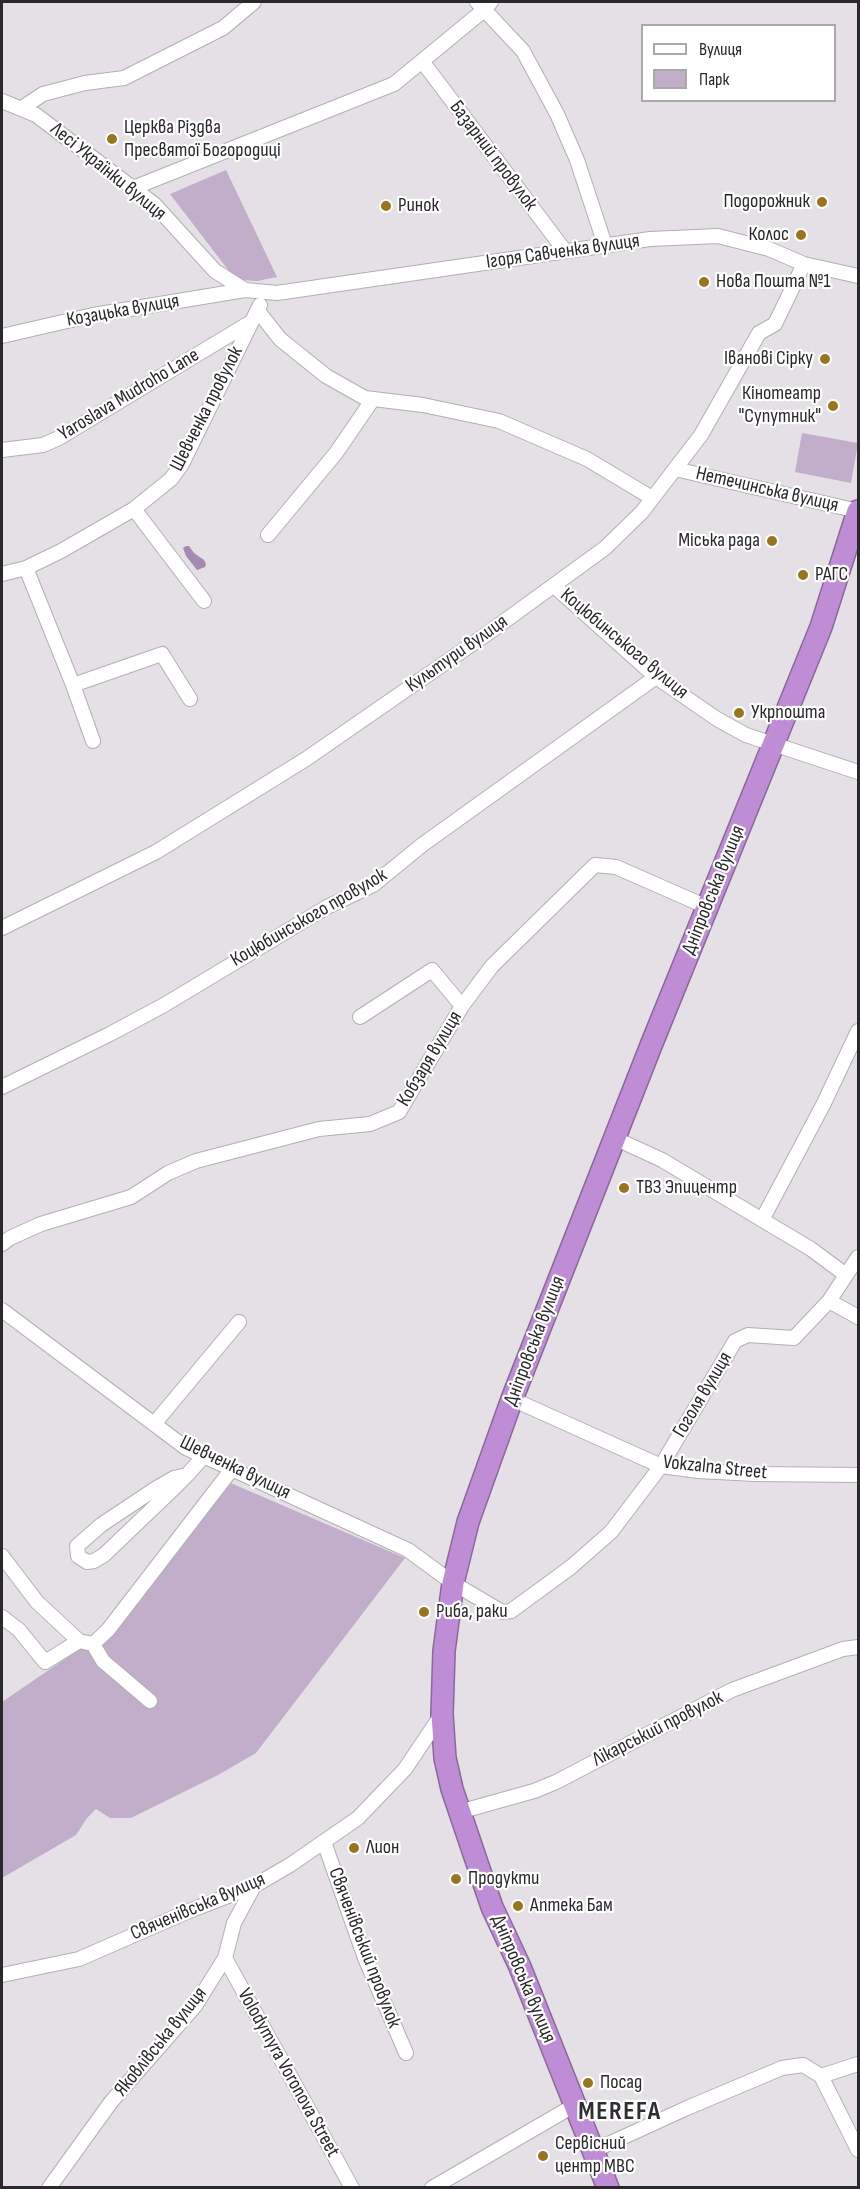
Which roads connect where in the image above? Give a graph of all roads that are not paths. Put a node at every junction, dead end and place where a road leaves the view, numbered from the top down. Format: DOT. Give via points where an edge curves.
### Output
graph roads {
  1 [pos="254,2"];
  2 [pos="484,4"];
  3 [pos="422,61"];
  4 [pos="2,100"];
  5 [pos="22,108"];
  6 [pos="134,188"];
  7 [pos="605,246"];
  8 [pos="565,251"];
  9 [pos="804,264"];
  10 [pos="858,276"];
  11 [pos="245,290"];
  12 [pos="264,292"];
  13 [pos="254,317"];
  14 [pos="2,336"];
  15 [pos="373,399"];
  16 [pos="2,450"];
  17 [pos="675,469"];
  18 [pos="652,498"];
  19 [pos="134,509"];
  20 [pos="858,511"];
  21 [pos="268,535"];
  22 [pos="26,568"];
  23 [pos="2,574"];
  24 [pos="554,586"];
  25 [pos="204,602"];
  26 [pos="656,677"];
  27 [pos="73,685"];
  28 [pos="190,699"];
  29 [pos="93,741"];
  30 [pos="774,744"];
  31 [pos="858,772"];
  32 [pos="707,907"];
  33 [pos="2,928"];
  34 [pos="462,1006"];
  35 [pos="360,1017"];
  36 [pos="858,1031"];
  37 [pos="2,1087"];
  38 [pos="615,1138"];
  39 [pos="762,1220"];
  40 [pos="2,1244"];
  41 [pos="858,1257"];
  42 [pos="846,1275"];
  43 [pos="829,1301"];
  44 [pos="2,1310"];
  45 [pos="858,1317"];
  46 [pos="239,1322"];
  47 [pos="512,1400"];
  48 [pos="154,1424"];
  49 [pos="204,1456"];
  50 [pos="661,1466"];
  51 [pos="232,1469"];
  52 [pos="187,1475"];
  53 [pos="858,1475"];
  54 [pos="2,1556"];
  55 [pos="453,1583"];
  56 [pos="2,1617"];
  57 [pos="79,1641"];
  58 [pos="93,1644"];
  59 [pos="858,1647"];
  60 [pos="150,1701"];
  61 [pos="442,1714"];
  62 [pos="459,1812"];
  63 [pos="324,1842"];
  64 [pos="254,1886"];
  65 [pos="225,1958"];
  66 [pos="2,1975"];
  67 [pos="406,2053"];
  68 [pos="858,2064"];
  69 [pos="821,2076"];
  70 [pos="575,2105"];
  71 [pos="858,2150"];
  72 [pos="594,2151"];
  73 [pos="49,2187"];
  74 [pos="352,2187"];
  75 [pos="432,2187"];
  76 [pos="608,2187"];
  1 -- 5 [label="street" via="223,28 145,68 123,78 43,94"];
  2 -- 3 [label="street"];
  2 -- 7 [label="street" via="523,51 557,114 577,160"];
  3 -- 6 [label="street" via="394,84"];
  3 -- 8 [label="street, Базарний провулок"];
  4 -- 5 [label="street, Лесі Українки вулиця"];
  5 -- 6 [label="street, Лесі Українки вулиця"];
  6 -- 11 [label="street, Лесі Українки вулиця" via="154,204 215,271"];
  7 -- 8 [label="street, Ігоря Савченка вулиця"];
  7 -- 9 [label="street, Ігоря Савченка вулиця" via="650,239 718,236 769,249"];
  8 -- 12 [label="street, Ігоря Савченка вулиця"];
  9 -- 10 [label="street, Ігоря Савченка вулиця"];
  9 -- 17 [label="street, Культури вулиця" via="775,324 759,333 701,435"];
  11 -- 12 [label="street, Лесі Українки вулиця"];
  11 -- 14 [label="street, Козацька вулиця" via="93,315"];
  12 -- 13 [label="street, Шевченка провулок"];
  13 -- 15 [label="street" via="326,376"];
  13 -- 16 [label="street, Yaroslava Mudroho Lane" via="59,438 43,445"];
  13 -- 19 [label="street, Шевченка провулок" via="182,464 171,479"];
  15 -- 18 [label="street" via="499,421 587,459"];
  15 -- 21 [label="street" via="336,453"];
  17 -- 18 [label="street, Культури вулиця"];
  17 -- 20 [label="street, Нетечинська вулиця"];
  18 -- 24 [label="street, Культури вулиця" via="605,548"];
  19 -- 22 [label="street, Шевченка провулок"];
  19 -- 25 [label="street"];
  20 -- 30 [label="highway, Дніпровська вулиця" via="822,627"];
  22 -- 23 [label="street, Шевченка провулок"];
  22 -- 27 [label="street"];
  24 -- 26 [label="street, Коцюбинського вулиця"];
  24 -- 33 [label="street, Культури вулиця" via="306,759 166,846"];
  26 -- 30 [label="street, Коцюбинського вулиця" via="717,719 746,735"];
  26 -- 37 [label="street, Коцюбинського провулок" via="422,845 373,885 327,907 146,1015"];
  27 -- 28 [label="street" via="162,654"];
  27 -- 29 [label="street"];
  30 -- 31 [label="street, Коцюбинського вулиця"];
  30 -- 32 [label="highway, Дніпровська вулиця"];
  32 -- 34 [label="street, Кобзаря вулиця" via="616,867 595,865 492,966"];
  32 -- 38 [label="highway, Дніпровська вулиця"];
  34 -- 35 [label="street" via="432,970"];
  34 -- 40 [label="street, Кобзаря вулиця" via="399,1112 370,1124 319,1129 196,1161 168,1173 131,1197 40,1224"];
  36 -- 39 [label="street"];
  38 -- 39 [label="street" via="662,1160"];
  38 -- 47 [label="highway, Дніпровська вулиця"];
  39 -- 42 [label="street"];
  41 -- 42 [label="street, Гоголя вулиця"];
  42 -- 43 [label="street, Гоголя вулиця"];
  43 -- 45 [label="street"];
  43 -- 50 [label="street, Гоголя вулиця" via="794,1338 748,1335 735,1341"];
  44 -- 48 [label="street, Шевченка вулиця"];
  46 -- 48 [label="street"];
  47 -- 50 [label="street, Vokzalna Street"];
  47 -- 55 [label="highway, Дніпровська вулиця" via="468,1522"];
  48 -- 49 [label="street, Шевченка вулиця"];
  49 -- 51 [label="street, Шевченка вулиця"];
  49 -- 52 [label="street"];
  50 -- 53 [label="street, Vokzalna Street" via="755,1474"];
  50 -- 55 [label="street, Шевченка вулиця" via="611,1532 511,1611 502,1612"];
  51 -- 55 [label="street, Шевченка вулиця" via="408,1550"];
  51 -- 58 [label="street" via="108,1630"];
  52 -- 52 [label="street" via="104,1555 87,1562 78,1556 77,1546 101,1525 155,1489"];
  54 -- 57 [label="street" via="37,1602"];
  55 -- 61 [label="highway, Дніпровська вулиця" via="444,1651"];
  56 -- 57 [label="street" via="19,1630 45,1662"];
  57 -- 58 [label="street"];
  58 -- 60 [label="street" via="103,1661"];
  59 -- 62 [label="street, Лікарський провулок" via="732,1690 556,1782"];
  61 -- 62 [label="highway, Дніпровська вулиця" via="445,1758"];
  61 -- 63 [label="street, Свяченівська вулиця" via="405,1769 358,1818"];
  62 -- 70 [label="highway, Дніпровська вулиця" via="492,1907"];
  63 -- 64 [label="street, Свяченівська вулиця"];
  63 -- 67 [label="street, Свяченівський провулок" via="365,1958"];
  64 -- 65 [label="street, Яковлівська вулиця" via="234,1923"];
  64 -- 66 [label="street, Свяченівська вулиця" via="79,1959"];
  65 -- 73 [label="street, Яковлівська вулиця" via="195,2006 111,2102"];
  65 -- 74 [label="street, Volodymyra Voronova Street"];
  68 -- 69 [label="street"];
  69 -- 71 [label="street"];
  69 -- 72 [label="street" via="803,2065 783,2068"];
  70 -- 72 [label="highway, Дніпровська вулиця"];
  70 -- 75 [label="street"];
  72 -- 76 [label="highway, Дніпровська вулиця"];
}
